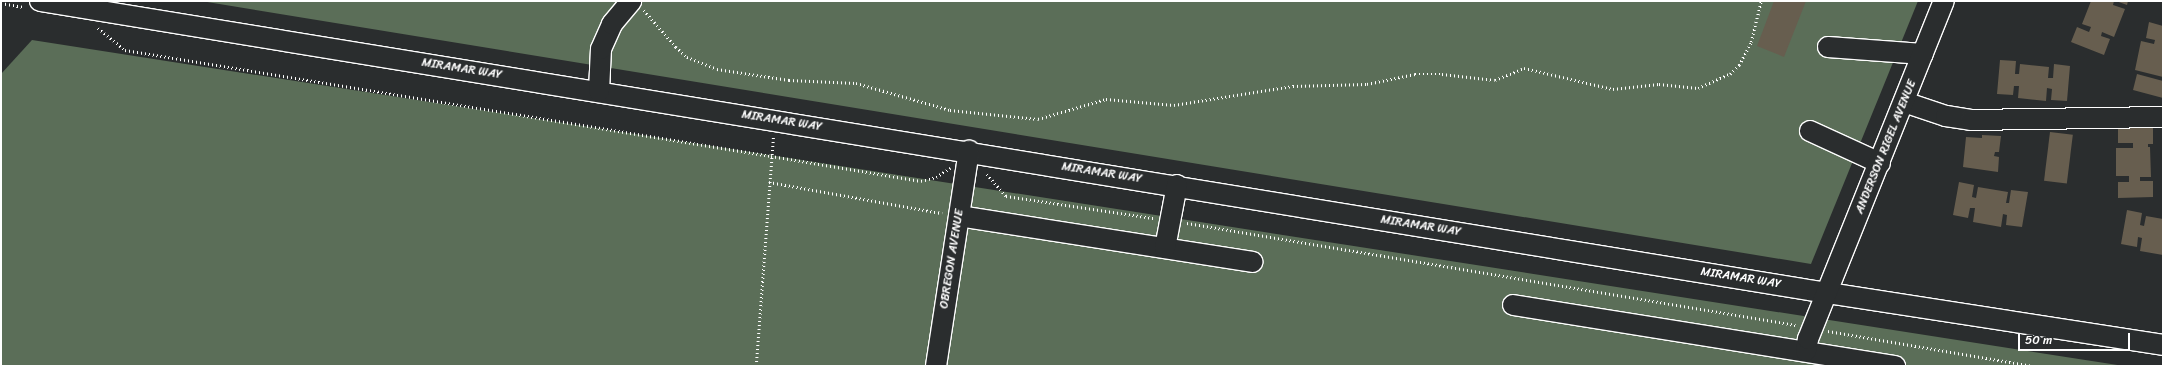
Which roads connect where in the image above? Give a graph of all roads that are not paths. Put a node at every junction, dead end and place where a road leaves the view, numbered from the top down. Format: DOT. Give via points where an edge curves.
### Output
graph roads {
  1 [pos="1944,1"];
  2 [pos="635,3"];
  3 [pos="36,4"];
  4 [pos="1828,47"];
  5 [pos="1923,54"];
  6 [pos="599,91"];
  7 [pos="1904,102"];
  8 [pos="2163,117"];
  9 [pos="1810,131"];
  10 [pos="968,158"];
  11 [pos="1880,163"];
  12 [pos="1176,185"];
  13 [pos="959,216"];
  14 [pos="1165,248"];
  15 [pos="1252,262"];
  16 [pos="1828,293"];
  17 [pos="1513,305"];
  18 [pos="2163,345"];
  19 [pos="1806,351"];
  20 [pos="1832,361"];
  21 [pos="936,366"];
  22 [pos="1895,366"];
  1 -- 5 [label="street, ANDERSON RIGEL AVENUE"];
  2 -- 6 [label="street" via="612,24 600,49"];
  3 -- 6 [label="street, MIRAMAR WAY"];
  4 -- 5 [label="street"];
  5 -- 7 [label="street, ANDERSON RIGEL AVENUE"];
  6 -- 10 [label="street, MIRAMAR WAY" via="774,120"];
  7 -- 8 [label="street" via="1946,116 1971,120"];
  7 -- 11 [label="street, ANDERSON RIGEL AVENUE"];
  9 -- 11 [label="street"];
  10 -- 12 [label="street, MIRAMAR WAY"];
  10 -- 13 [label="street, OBREGON AVENUE"];
  11 -- 16 [label="street, ANDERSON RIGEL AVENUE"];
  12 -- 14 [label="street"];
  12 -- 16 [label="street, MIRAMAR WAY"];
  13 -- 14 [label="street"];
  13 -- 21 [label="street, OBREGON AVENUE"];
  14 -- 15 [label="street"];
  16 -- 18 [label="street, MIRAMAR WAY"];
  16 -- 19 [label="street, ANDERSON RIGEL AVENUE"];
  17 -- 19 [label="street"];
  19 -- 20 [label="street"];
  20 -- 22 [label="street"];
}
